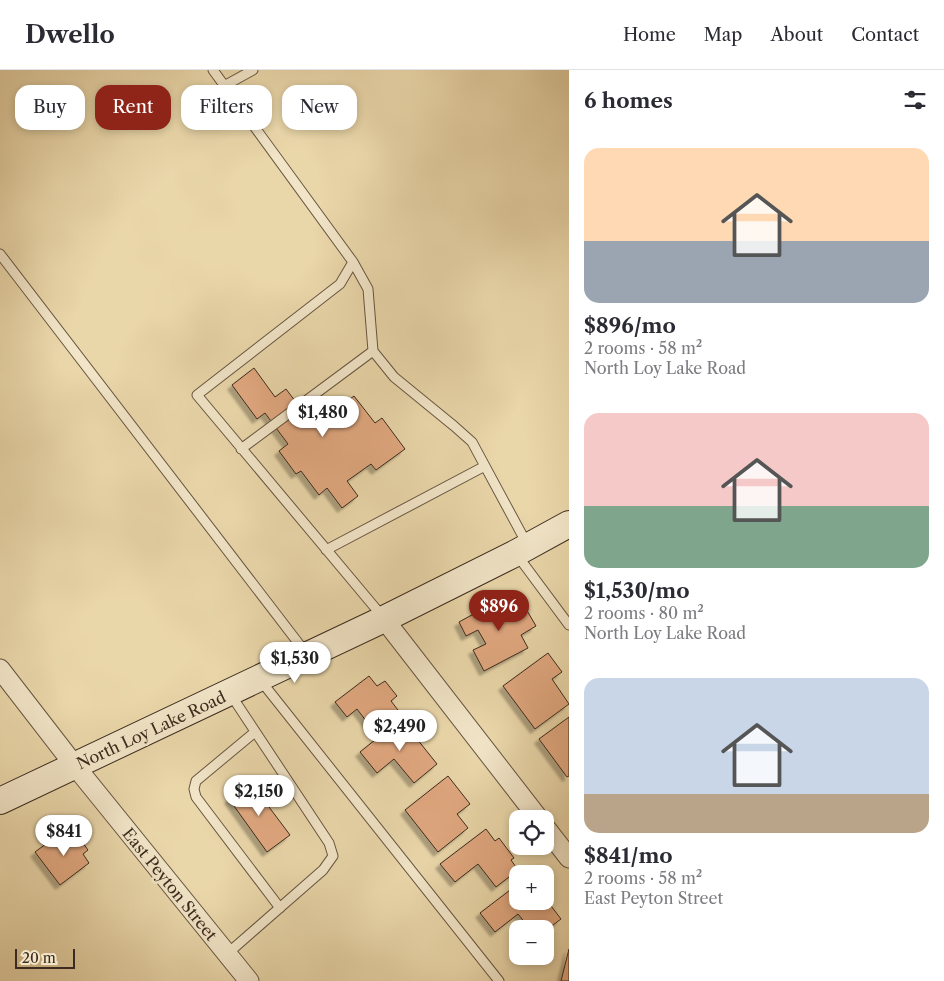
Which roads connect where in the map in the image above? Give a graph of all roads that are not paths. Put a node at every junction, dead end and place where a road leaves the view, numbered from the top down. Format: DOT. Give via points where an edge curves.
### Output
graph roads {
  1 [pos="212,70"];
  2 [pos="253,70"];
  3 [pos="223,85"];
  4 [pos="226,85"];
  5 [pos="256,130"];
  6 [pos="0,254"];
  7 [pos="353,262"];
  8 [pos="373,351"];
  9 [pos="241,448"];
  10 [pos="485,466"];
  11 [pos="569,524"];
  12 [pos="522,549"];
  13 [pos="326,550"];
  14 [pos="384,619"];
  15 [pos="569,625"];
  16 [pos="308,656"];
  17 [pos="0,668"];
  18 [pos="259,679"];
  19 [pos="230,692"];
  20 [pos="255,732"];
  21 [pos="75,766"];
  22 [pos="0,801"];
  23 [pos="532,810"];
  24 [pos="554,839"];
  25 [pos="569,858"];
  26 [pos="280,908"];
  27 [pos="227,954"];
  28 [pos="249,981"];
  29 [pos="499,981"];
  1 -- 3 [label="lane"];
  2 -- 4 [label="lane"];
  5 -- 7 [label="lane"];
  6 -- 16 [label="lane"];
  7 -- 8 [label="lane" via="368,289"];
  7 -- 9 [label="lane" via="340,284 197,395"];
  8 -- 9 [label="lane"];
  8 -- 10 [label="lane" via="394,377 472,442"];
  9 -- 13 [label="lane"];
  10 -- 12 [label="lane"];
  10 -- 13 [label="lane"];
  11 -- 12 [label="street, North Loy Lake Road"];
  12 -- 14 [label="street, North Loy Lake Road"];
  12 -- 15 [label="lane"];
  13 -- 14 [label="lane"];
  14 -- 16 [label="street, North Loy Lake Road"];
  14 -- 23 [label="street"];
  16 -- 18 [label="street, North Loy Lake Road"];
  17 -- 21 [label="street, East Peyton Street"];
  18 -- 19 [label="street, North Loy Lake Road"];
  18 -- 29 [label="lane"];
  19 -- 20 [label="lane"];
  19 -- 21 [label="street, North Loy Lake Road"];
  20 -- 26 [label="lane" via="329,843 333,856 323,870"];
  20 -- 26 [label="lane" via="196,781 194,789 196,797"];
  21 -- 22 [label="street, North Loy Lake Road"];
  21 -- 27 [label="street, East Peyton Street"];
  24 -- 25 [label="street"];
  26 -- 27 [label="lane"];
  27 -- 28 [label="street, East Peyton Street"];
}
